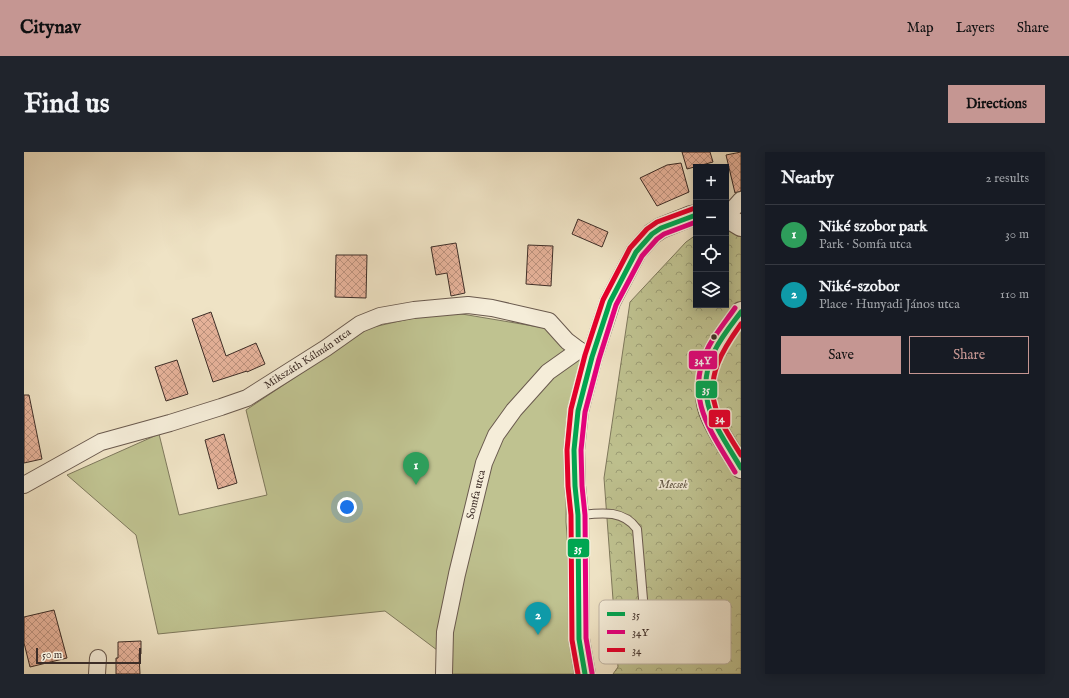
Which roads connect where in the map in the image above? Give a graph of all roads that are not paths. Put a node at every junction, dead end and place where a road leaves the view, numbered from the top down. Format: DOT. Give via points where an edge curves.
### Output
graph roads {
  1 [pos="741,200"];
  2 [pos="729,214"];
  3 [pos="693,216"];
  4 [pos="729,219"];
  5 [pos="741,226"];
  6 [pos="741,312"];
  7 [pos="585,353"];
  8 [pos="741,468"];
  9 [pos="24,485"];
  10 [pos="578,515"];
  11 [pos="643,600"];
  12 [pos="98,658"];
  13 [pos="97,674"];
  14 [pos="444,674"];
  15 [pos="585,674"];
  1 -- 2 [label="street"];
  3 -- 7 [label="street" via="652,234 636,252"];
  4 -- 5 [label="street"];
  6 -- 8 [label="street" via="714,350 706,379 708,410 717,430"];
  7 -- 9 [label="street, Mikszáth Kálmán utca" via="567,340 549,321 492,308 468,305 380,316 360,324 247,398 101,442"];
  7 -- 10 [label="street" via="574,450"];
  7 -- 14 [label="street, Somfa utca" via="548,372 514,410 496,436 484,463 459,562 445,632"];
  10 -- 11 [label="lane" via="616,514 632,522 637,529"];
  10 -- 15 [label="street" via="579,639"];
  12 -- 13 [label="street"];
}
